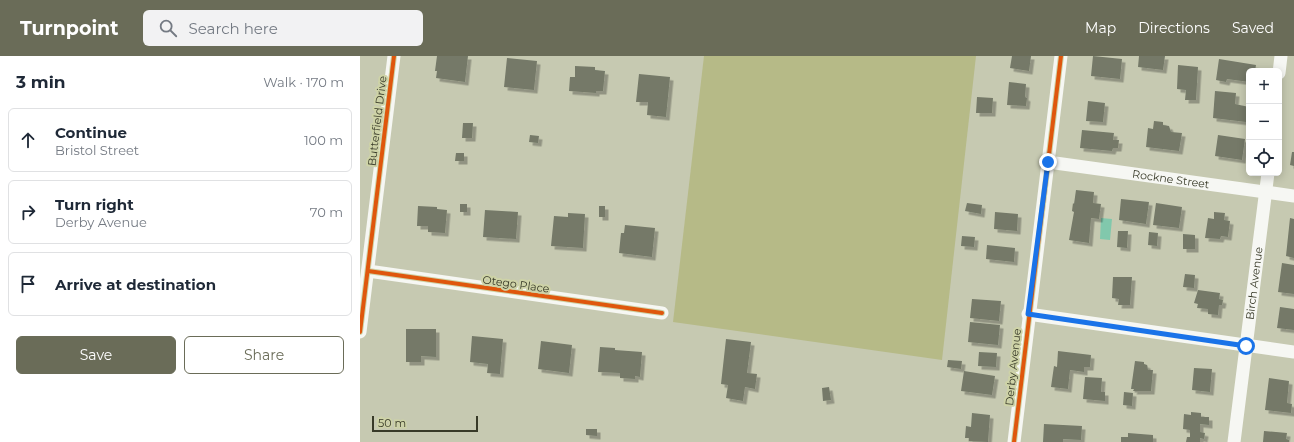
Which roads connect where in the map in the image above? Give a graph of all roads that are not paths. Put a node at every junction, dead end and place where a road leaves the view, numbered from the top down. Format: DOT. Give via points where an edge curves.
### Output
graph roads {
  1 [pos="394,56"];
  2 [pos="1061,56"];
  3 [pos="1281,56"];
  4 [pos="1280,68"];
  5 [pos="1048,162"];
  6 [pos="1268,176"];
  7 [pos="1266,192"];
  8 [pos="1294,196"];
  9 [pos="368,271"];
  10 [pos="662,314"];
  11 [pos="1028,314"];
  12 [pos="360,332"];
  13 [pos="1246,346"];
  14 [pos="1294,352"];
  15 [pos="1014,442"];
  16 [pos="1234,442"];
  1 -- 9 [label="street, Butterfield Drive"];
  2 -- 5 [label="street, Derby Avenue"];
  3 -- 4 [label="street"];
  5 -- 7 [label="street, Rockne Street"];
  5 -- 11 [label="street, Derby Avenue"];
  6 -- 7 [label="street, Birch Avenue"];
  7 -- 8 [label="street, Rockne Street"];
  7 -- 13 [label="street, Birch Avenue"];
  9 -- 10 [label="street, Otego Place"];
  9 -- 12 [label="street, Butterfield Drive"];
  11 -- 13 [label="street"];
  11 -- 15 [label="street, Derby Avenue"];
  13 -- 14 [label="street"];
  13 -- 16 [label="street, Birch Avenue"];
}
